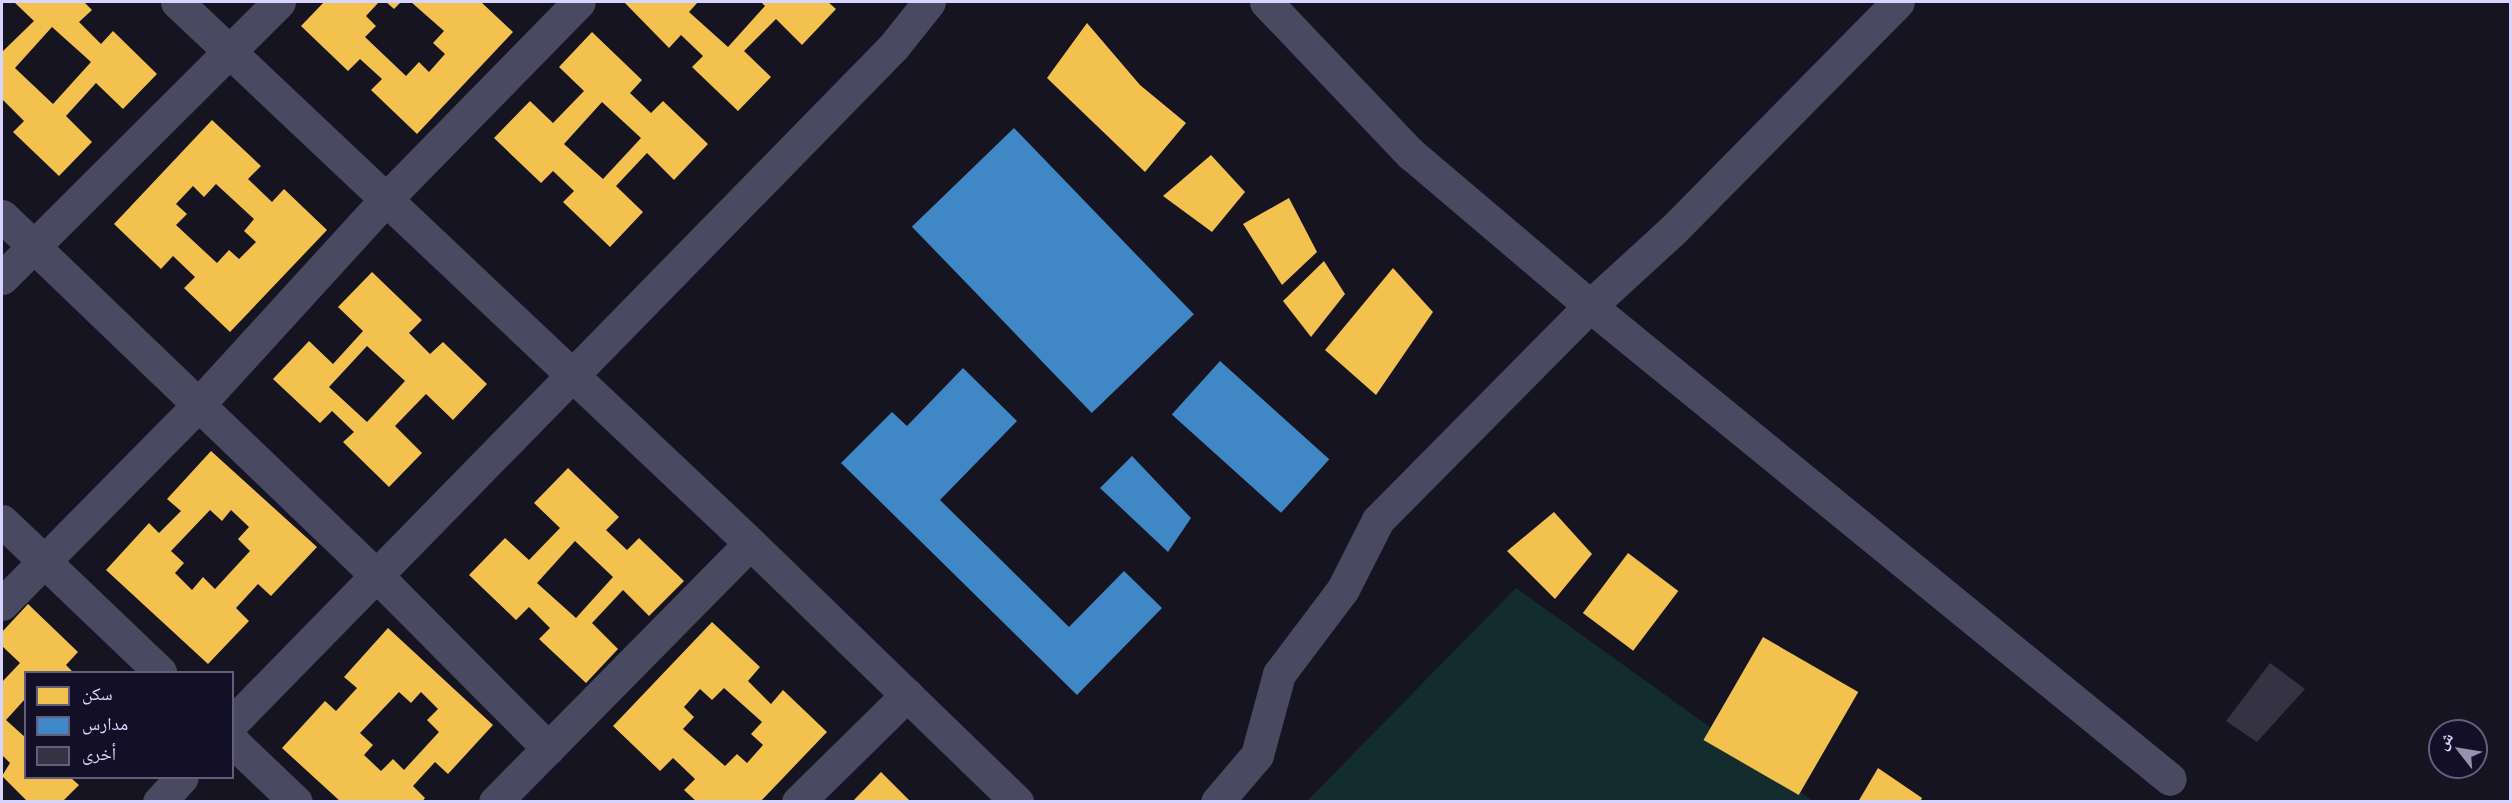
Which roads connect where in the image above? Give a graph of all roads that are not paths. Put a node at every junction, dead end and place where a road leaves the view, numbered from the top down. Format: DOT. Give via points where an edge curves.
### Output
graph roads {
  1 [pos="177,2"];
  2 [pos="279,2"];
  3 [pos="579,2"];
  4 [pos="929,2"];
  5 [pos="1266,2"];
  6 [pos="1898,2"];
  7 [pos="232,50"];
  8 [pos="387,198"];
  9 [pos="2,216"];
  10 [pos="32,248"];
  11 [pos="2,278"];
  12 [pos="1590,306"];
  13 [pos="574,375"];
  14 [pos="198,405"];
  15 [pos="2,521"];
  16 [pos="750,543"];
  17 [pos="45,562"];
  18 [pos="377,576"];
  19 [pos="2,604"];
  20 [pos="159,671"];
  21 [pos="907,695"];
  22 [pos="234,721"];
  23 [pos="234,743"];
  24 [pos="548,748"];
  25 [pos="179,779"];
  26 [pos="2170,779"];
  27 [pos="510,796"];
  28 [pos="159,801"];
  29 [pos="296,801"];
  30 [pos="798,801"];
  31 [pos="1017,801"];
  32 [pos="1217,801"];
  1 -- 7 [label="street"];
  2 -- 7 [label="street"];
  3 -- 8 [label="street"];
  4 -- 13 [label="street" via="894,46"];
  5 -- 12 [label="street" via="1411,154"];
  6 -- 12 [label="street" via="1674,229"];
  7 -- 8 [label="street"];
  7 -- 10 [label="street"];
  8 -- 13 [label="street"];
  8 -- 14 [label="street"];
  9 -- 10 [label="street"];
  10 -- 11 [label="street"];
  10 -- 14 [label="street"];
  12 -- 26 [label="street"];
  12 -- 32 [label="street" via="1378,520 1343,589 1279,674 1257,755"];
  13 -- 16 [label="street"];
  13 -- 18 [label="street"];
  14 -- 17 [label="street"];
  14 -- 18 [label="street"];
  15 -- 17 [label="street"];
  16 -- 21 [label="street"];
  16 -- 24 [label="street"];
  17 -- 19 [label="street"];
  17 -- 20 [label="street"];
  18 -- 22 [label="street"];
  18 -- 24 [label="street"];
  21 -- 30 [label="street"];
  21 -- 31 [label="street"];
  23 -- 29 [label="street"];
  24 -- 27 [label="street"];
  25 -- 28 [label="street"];
}
